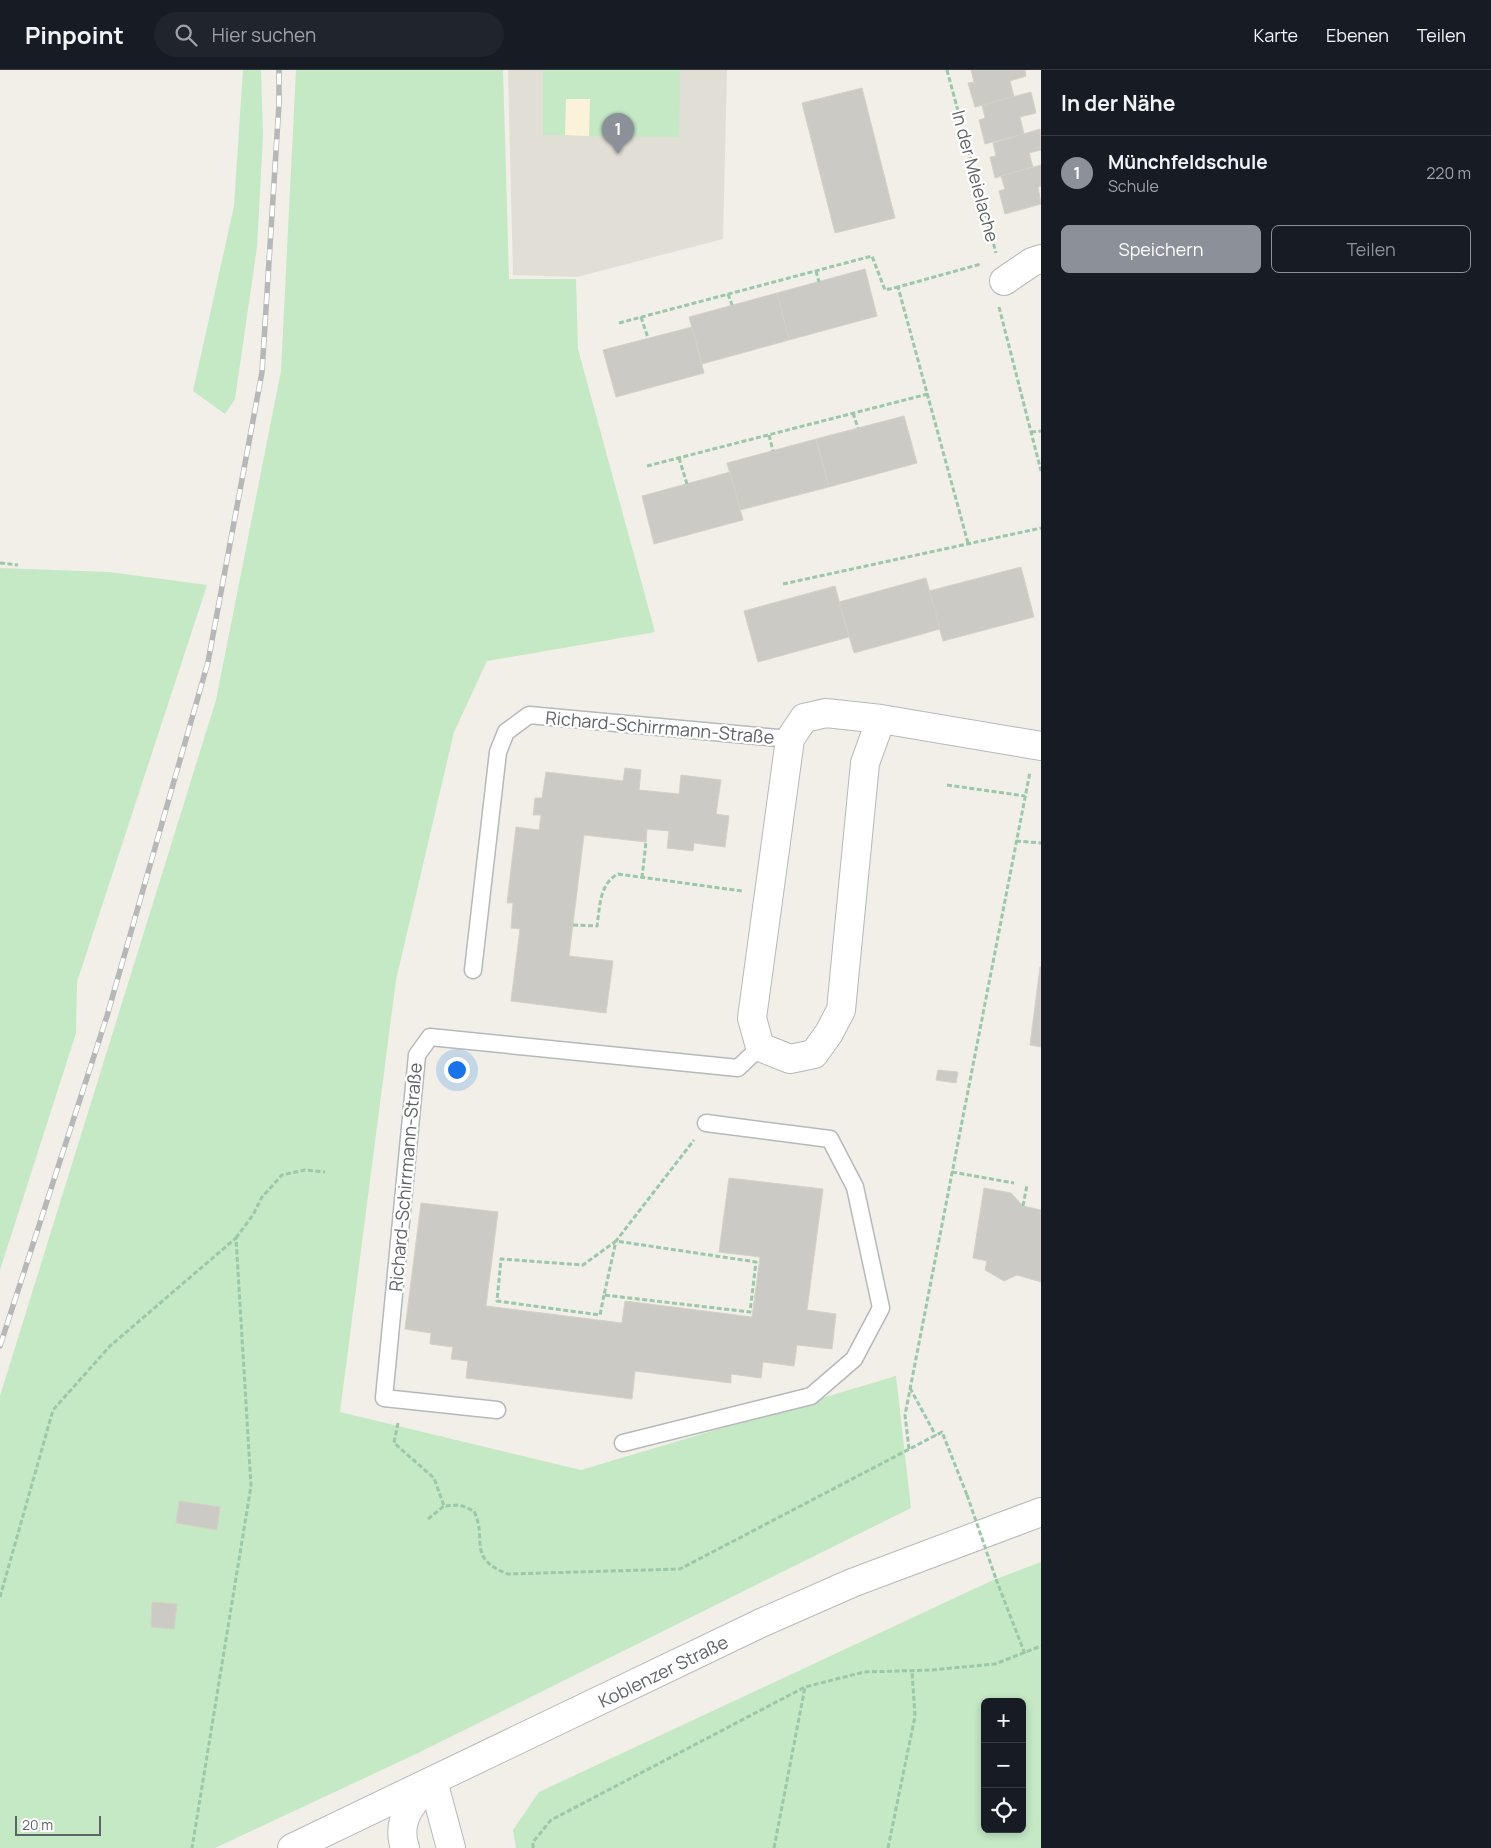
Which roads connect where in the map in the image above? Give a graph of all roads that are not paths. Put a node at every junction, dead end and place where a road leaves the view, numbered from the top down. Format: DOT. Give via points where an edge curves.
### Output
graph roads {
  1 [pos="1041,260"];
  2 [pos="1001,270"];
  3 [pos="881,719"];
  4 [pos="790,739"];
  5 [pos="1038,745"];
  6 [pos="473,970"];
  7 [pos="760,1046"];
  8 [pos="706,1123"];
  9 [pos="498,1410"];
  10 [pos="623,1443"];
  11 [pos="1041,1512"];
  12 [pos="434,1781"];
  13 [pos="292,1848"];
  14 [pos="405,1848"];
  15 [pos="450,1848"];
  1 -- 2 [label="street"];
  3 -- 4 [label="street, Richard-Schirrmann-Straße" via="826,713 804,718"];
  3 -- 5 [label="street, Richard-Schirrmann-Straße"];
  3 -- 7 [label="street" via="865,763 840,1010 814,1054 790,1060"];
  4 -- 6 [label="lane, Richard-Schirrmann-Straße" via="529,715 506,732 498,752"];
  4 -- 7 [label="street, Richard-Schirrmann-Straße" via="752,1018"];
  7 -- 9 [label="lane, Richard-Schirrmann-Straße" via="738,1068 430,1036 417,1054 384,1398"];
  8 -- 10 [label="lane" via="830,1139 855,1187 881,1308 854,1359 811,1396"];
  11 -- 12 [label="street, Koblenzer Straße" via="780,1615"];
  12 -- 13 [label="street, Koblenzer Straße"];
  12 -- 14 [label="street" via="416,1798 404,1818 402,1837"];
  12 -- 15 [label="street"];
}
